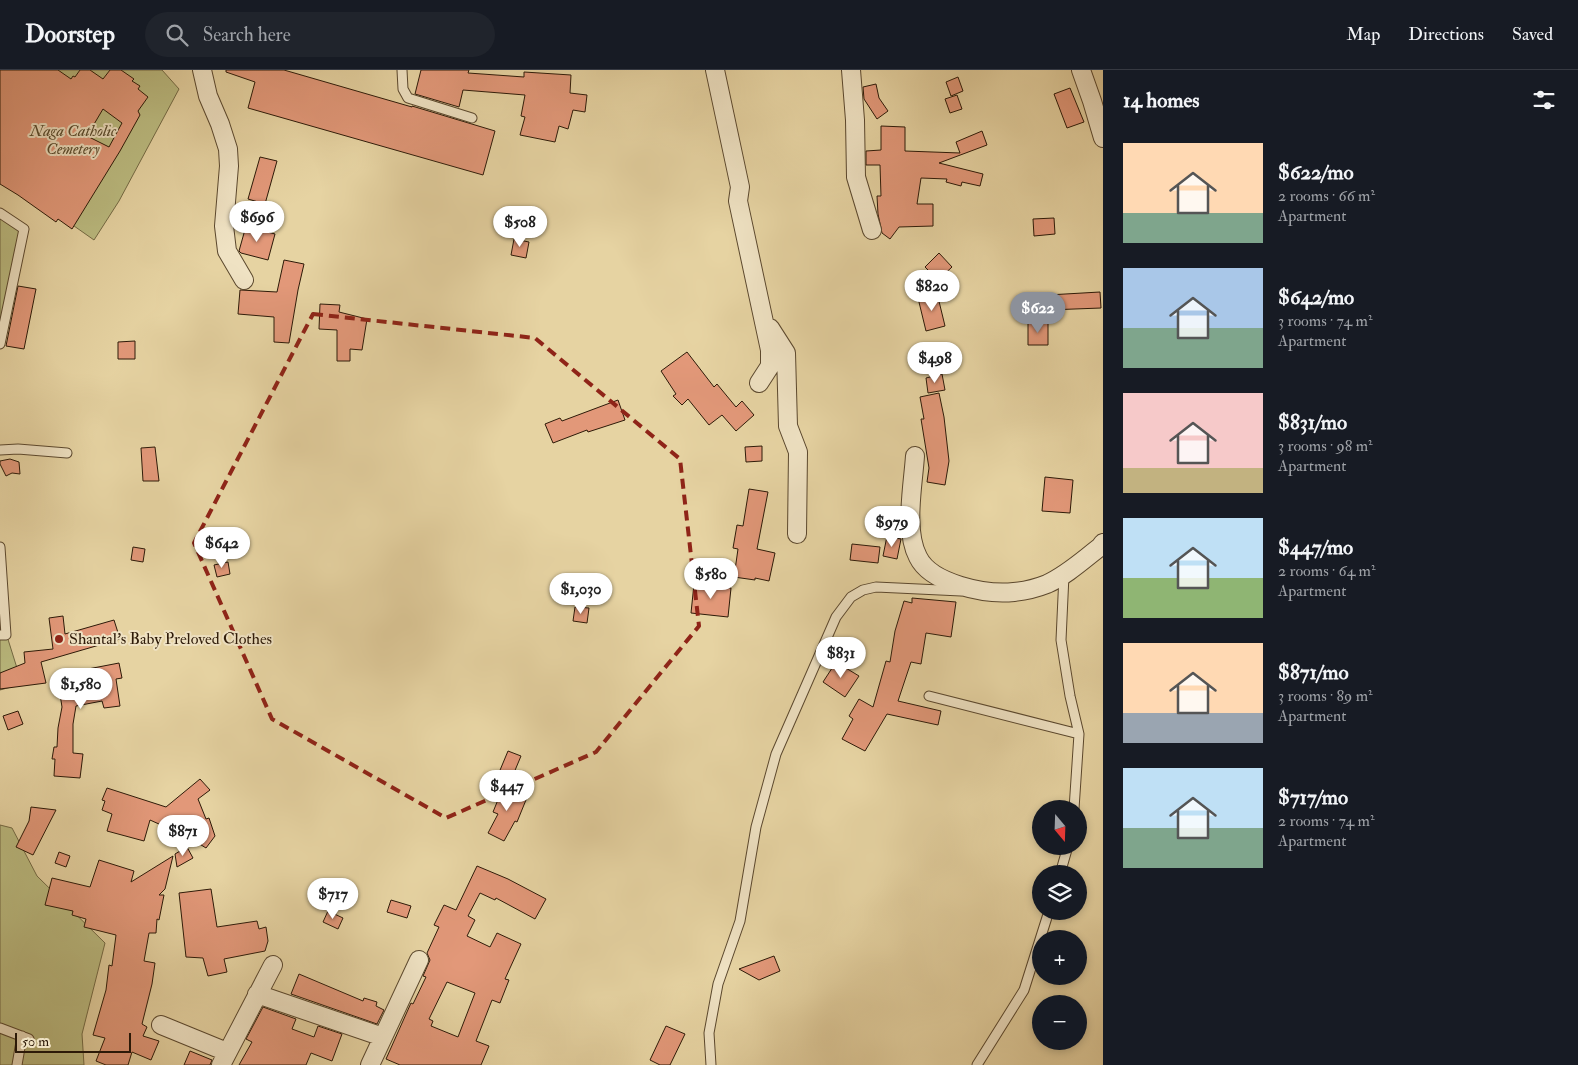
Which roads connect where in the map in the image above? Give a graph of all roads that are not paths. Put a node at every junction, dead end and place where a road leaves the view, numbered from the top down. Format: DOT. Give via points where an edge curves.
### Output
graph roads {
  1 [pos="202,70"];
  2 [pos="402,70"];
  3 [pos="714,70"];
  4 [pos="851,70"];
  5 [pos="1081,70"];
  6 [pos="472,118"];
  7 [pos="1103,138"];
  8 [pos="0,213"];
  9 [pos="872,230"];
  10 [pos="244,280"];
  11 [pos="763,317"];
  12 [pos="0,344"];
  13 [pos="759,383"];
  14 [pos="0,450"];
  15 [pos="67,453"];
  16 [pos="915,456"];
  17 [pos="797,534"];
  18 [pos="1103,542"];
  19 [pos="0,548"];
  20 [pos="1064,575"];
  21 [pos="991,592"];
  22 [pos="0,635"];
  23 [pos="929,696"];
  24 [pos="1079,734"];
  25 [pos="1075,800"];
  26 [pos="1046,920"];
  27 [pos="419,960"];
  28 [pos="273,965"];
  29 [pos="257,994"];
  30 [pos="161,1025"];
  31 [pos="0,1028"];
  32 [pos="382,1037"];
  33 [pos="224,1059"];
  34 [pos="17,1065"];
  35 [pos="370,1065"];
  36 [pos="711,1065"];
  37 [pos="976,1065"];
  1 -- 10 [label="street" via="228,149 224,226 227,251"];
  2 -- 6 [label="lane" via="403,89 408,98"];
  3 -- 11 [label="street" via="740,187 738,201"];
  4 -- 9 [label="street" via="856,177"];
  5 -- 7 [label="street"];
  8 -- 12 [label="lane" via="24,229"];
  11 -- 13 [label="street" via="770,366"];
  11 -- 17 [label="street" via="786,353 788,426 798,452"];
  14 -- 15 [label="lane"];
  16 -- 21 [label="street" via="912,537 918,559 934,575 957,586"];
  18 -- 20 [label="street"];
  19 -- 22 [label="lane" via="6,635"];
  20 -- 21 [label="street" via="1014,592"];
  20 -- 24 [label="lane" via="1061,640"];
  21 -- 36 [label="lane" via="876,587 851,597 836,617 776,754 756,827 740,921 718,984 708,1033"];
  23 -- 24 [label="lane"];
  24 -- 25 [label="lane"];
  26 -- 37 [label="lane" via="1024,990"];
  27 -- 32 [label="street"];
  28 -- 29 [label="street"];
  29 -- 32 [label="street"];
  29 -- 33 [label="street"];
  30 -- 33 [label="street"];
  31 -- 34 [label="lane" via="26,1038"];
  32 -- 35 [label="street"];
}
